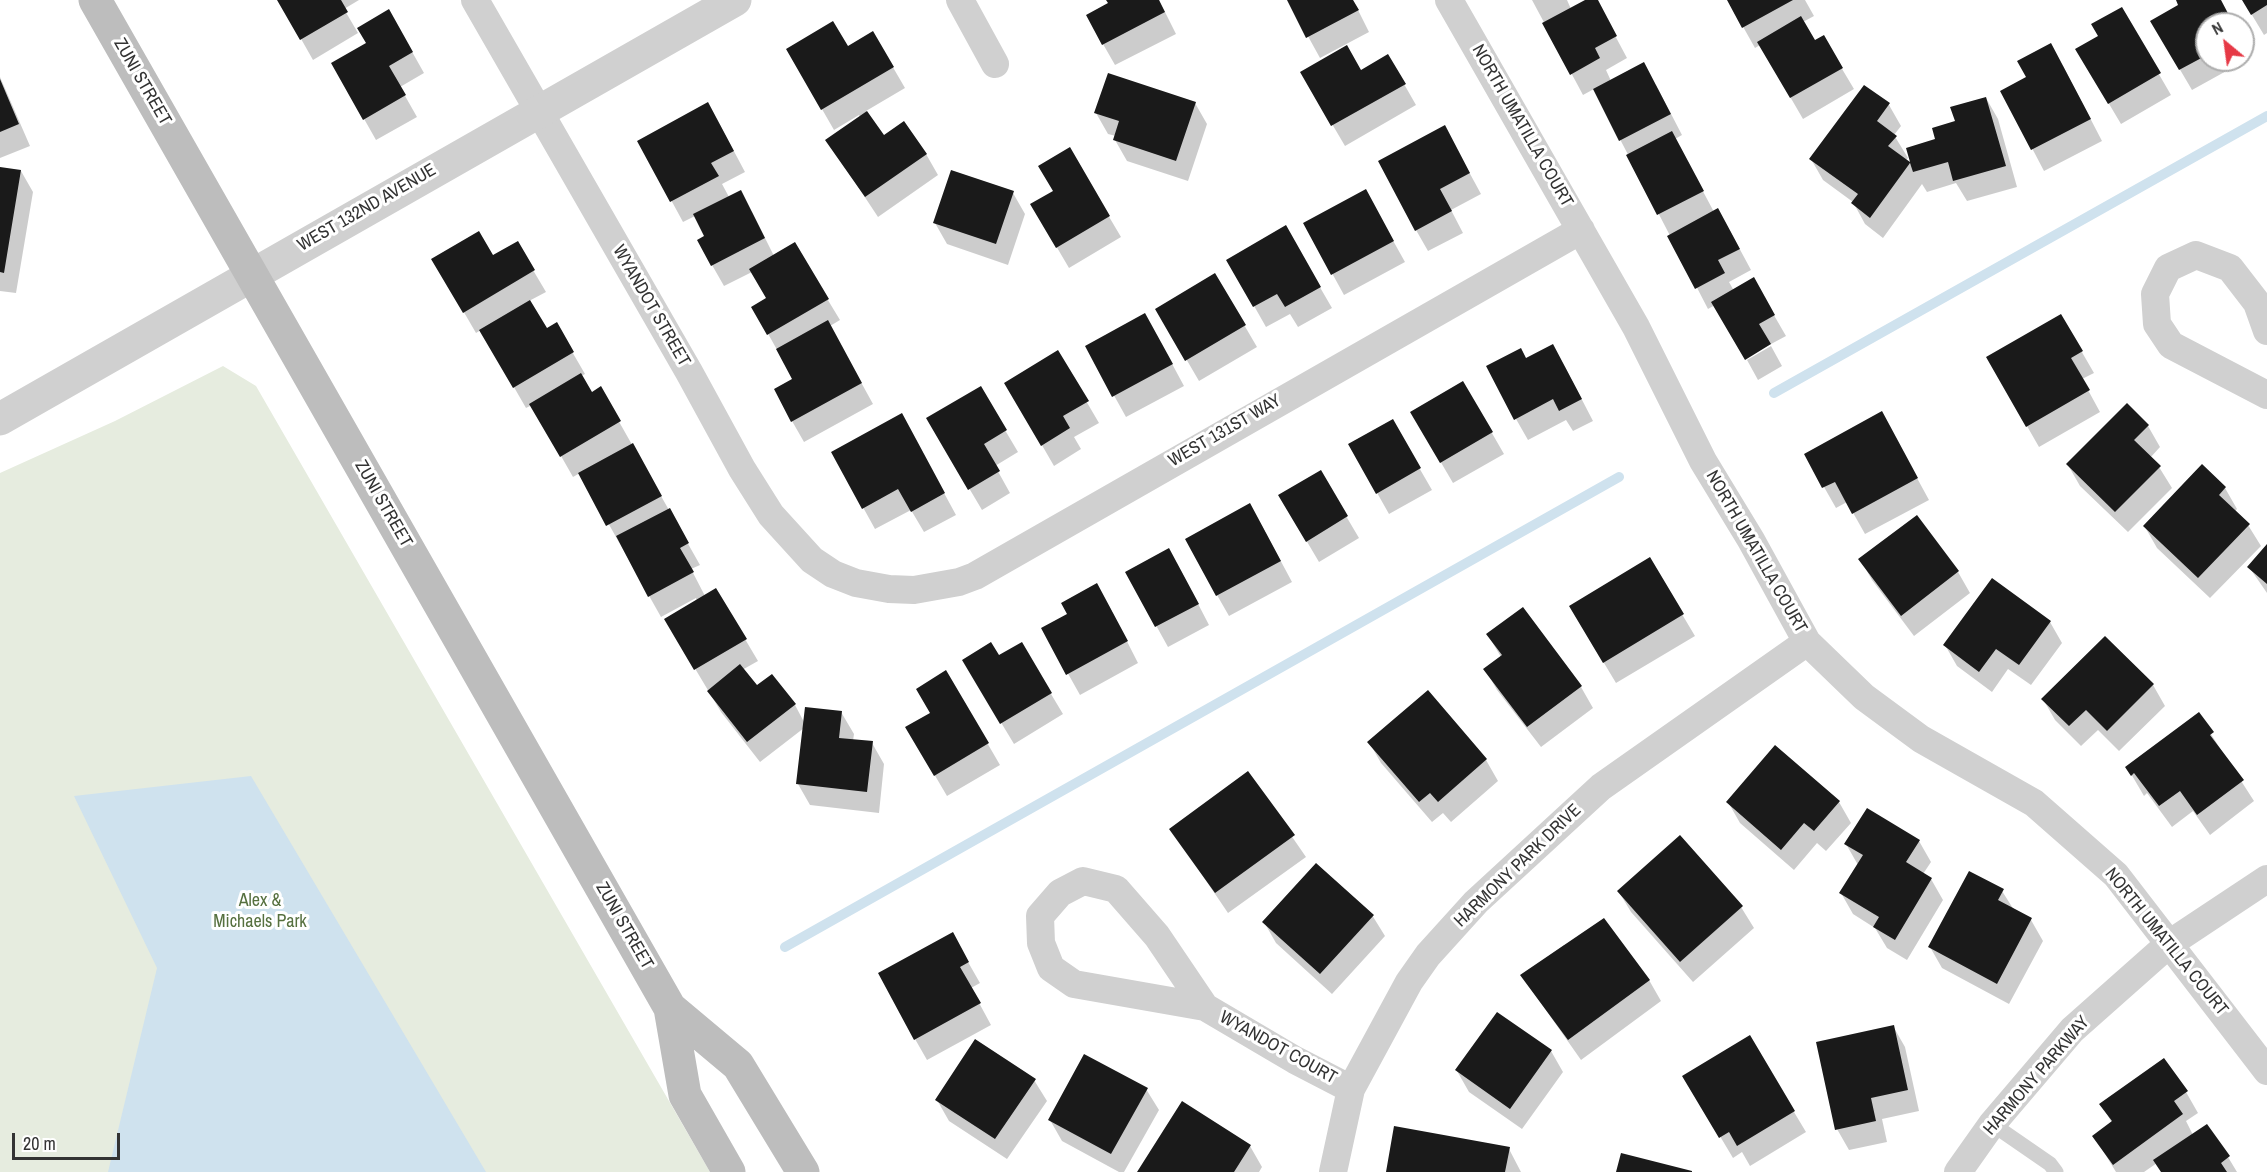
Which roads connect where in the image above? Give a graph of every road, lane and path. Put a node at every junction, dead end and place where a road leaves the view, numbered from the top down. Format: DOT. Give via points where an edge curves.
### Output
graph roads {
  1 [pos="95,0"];
  2 [pos="475,0"];
  3 [pos="735,0"];
  4 [pos="960,0"];
  5 [pos="1449,0"];
  6 [pos="995,64"];
  7 [pos="539,111"];
  8 [pos="1581,230"];
  9 [pos="251,274"];
  10 [pos="2267,331"];
  11 [pos="2267,396"];
  12 [pos="0,419"];
  13 [pos="856,583"];
  14 [pos="1807,642"];
  15 [pos="2267,879"];
  16 [pos="2169,944"];
  17 [pos="1205,1007"];
  18 [pos="670,1008"];
  19 [pos="2267,1071"];
  20 [pos="1351,1089"];
  21 [pos="1992,1124"];
  22 [pos="729,1172"];
  23 [pos="804,1172"];
  24 [pos="1333,1172"];
  25 [pos="1958,1172"];
  26 [pos="2056,1172"];
  1 -- 9 [label="main road, ZUNI STREET"];
  2 -- 7 [label="street, WYANDOT STREET"];
  3 -- 7 [label="street, WEST 132ND AVENUE"];
  4 -- 6 [label="street"];
  5 -- 8 [label="street, NORTH UMATILLA COURT"];
  7 -- 9 [label="street, WEST 132ND AVENUE"];
  7 -- 13 [label="street, WYANDOT STREET" via="771,515 812,560"];
  8 -- 13 [label="street, WEST 131ST WAY" via="975,576 914,590"];
  8 -- 14 [label="street, NORTH UMATILLA COURT" via="1636,327 1703,461"];
  9 -- 12 [label="street, WEST 132ND AVENUE"];
  9 -- 18 [label="main road, ZUNI STREET"];
  10 -- 11 [label="street" via="2257,303 2230,268 2196,255 2168,268 2155,294 2157,324 2171,345"];
  14 -- 16 [label="street, NORTH UMATILLA COURT" via="1864,697 1921,739 2034,803 2116,875"];
  14 -- 20 [label="street, HARMONY PARK DRIVE" via="1601,787 1476,902 1409,982"];
  15 -- 16 [label="street, HARMONY PARKWAY"];
  16 -- 19 [label="street, NORTH UMATILLA COURT"];
  16 -- 21 [label="street, HARMONY PARKWAY" via="2072,1030"];
  17 -- 17 [label="street, WYANDOT COURT" via="1157,936 1116,890 1083,881 1060,893 1040,916 1041,943 1051,968 1074,984"];
  17 -- 20 [label="street, WYANDOT COURT"];
  18 -- 22 [label="main road, ZUNI STREET" via="685,1095"];
  18 -- 23 [label="main road, ZUNI STREET" via="738,1065"];
  20 -- 24 [label="street, HARMONY PARK DRIVE"];
  21 -- 25 [label="street, HARMONY PARKWAY"];
  21 -- 26 [label="lane"];
}
